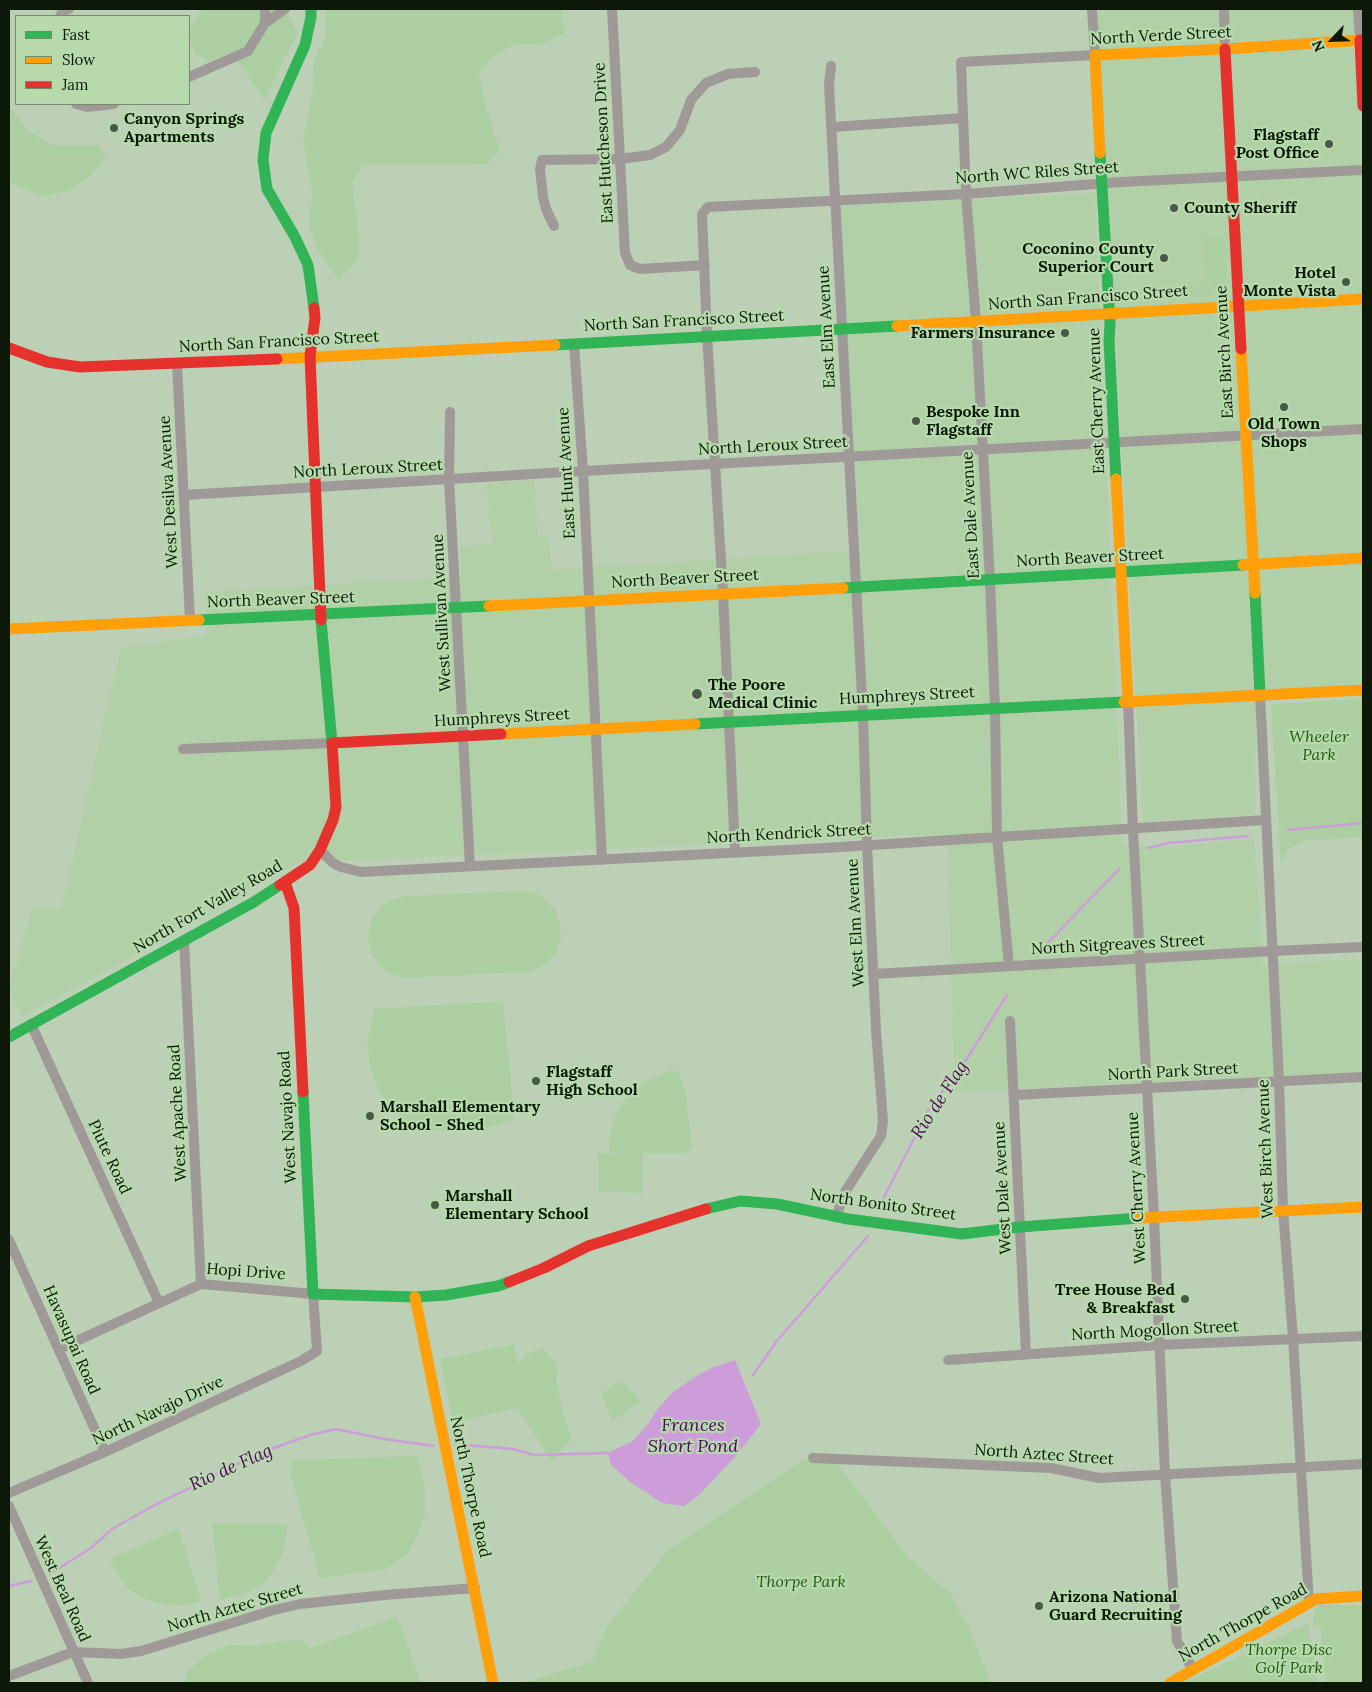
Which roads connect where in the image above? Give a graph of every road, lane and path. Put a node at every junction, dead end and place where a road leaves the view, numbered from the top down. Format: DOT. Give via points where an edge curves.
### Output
graph roads {
  1 [pos="265,9"];
  2 [pos="284,9"];
  3 [pos="311,9"];
  4 [pos="612,9"];
  5 [pos="1092,9"];
  6 [pos="1224,9"];
  7 [pos="1358,9"];
  8 [pos="265,23"];
  9 [pos="1362,40"];
  10 [pos="1226,49"];
  11 [pos="1095,55"];
  12 [pos="961,62"];
  13 [pos="831,66"];
  14 [pos="755,72"];
  15 [pos="190,77"];
  16 [pos="80,105"];
  17 [pos="105,105"];
  18 [pos="1363,106"];
  19 [pos="963,118"];
  20 [pos="832,127"];
  21 [pos="620,159"];
  22 [pos="1363,170"];
  23 [pos="1232,176"];
  24 [pos="1102,184"];
  25 [pos="966,194"];
  26 [pos="836,200"];
  27 [pos="554,226"];
  28 [pos="705,266"];
  29 [pos="1363,298"];
  30 [pos="1239,305"];
  31 [pos="1109,312"];
  32 [pos="976,322"];
  33 [pos="842,328"];
  34 [pos="707,335"];
  35 [pos="574,344"];
  36 [pos="9,348"];
  37 [pos="310,356"];
  38 [pos="177,364"];
  39 [pos="450,412"];
  40 [pos="1363,429"];
  41 [pos="1246,435"];
  42 [pos="1114,442"];
  43 [pos="983,451"];
  44 [pos="849,456"];
  45 [pos="715,464"];
  46 [pos="583,471"];
  47 [pos="449,479"];
  48 [pos="316,487"];
  49 [pos="184,495"];
  50 [pos="1363,558"];
  51 [pos="1253,565"];
  52 [pos="1121,573"];
  53 [pos="990,580"];
  54 [pos="856,586"];
  55 [pos="723,593"];
  56 [pos="589,600"];
  57 [pos="456,607"];
  58 [pos="321,615"];
  59 [pos="190,620"];
  60 [pos="9,629"];
  61 [pos="1363,690"];
  62 [pos="1260,694"];
  63 [pos="1128,702"];
  64 [pos="995,708"];
  65 [pos="863,715"];
  66 [pos="730,722"];
  67 [pos="595,729"];
  68 [pos="464,737"];
  69 [pos="332,744"];
  70 [pos="182,749"];
  71 [pos="1265,820"];
  72 [pos="1133,830"];
  73 [pos="997,836"];
  74 [pos="867,845"];
  75 [pos="320,850"];
  76 [pos="735,852"];
  77 [pos="602,860"];
  78 [pos="470,866"];
  79 [pos="285,882"];
  80 [pos="184,941"];
  81 [pos="1363,947"];
  82 [pos="1273,951"];
  83 [pos="1140,960"];
  84 [pos="1009,966"];
  85 [pos="874,974"];
  86 [pos="1010,1020"];
  87 [pos="31,1024"];
  88 [pos="9,1037"];
  89 [pos="1363,1078"];
  90 [pos="1279,1081"];
  91 [pos="1146,1090"];
  92 [pos="1014,1096"];
  93 [pos="1363,1207"];
  94 [pos="1283,1210"];
  95 [pos="836,1217"];
  96 [pos="1154,1217"];
  97 [pos="1020,1227"];
  98 [pos="9,1240"];
  99 [pos="201,1284"];
  100 [pos="314,1294"];
  101 [pos="415,1297"];
  102 [pos="159,1302"];
  103 [pos="1363,1336"];
  104 [pos="1293,1338"];
  105 [pos="1160,1346"];
  106 [pos="59,1349"];
  107 [pos="317,1351"];
  108 [pos="1026,1354"];
  109 [pos="948,1360"];
  110 [pos="105,1452"];
  111 [pos="813,1458"];
  112 [pos="1363,1464"];
  113 [pos="1300,1468"];
  114 [pos="1165,1474"];
  115 [pos="9,1493"];
  116 [pos="9,1506"];
  117 [pos="475,1588"];
  118 [pos="1363,1596"];
  119 [pos="1309,1603"];
  120 [pos="73,1652"];
  121 [pos="1193,1670"];
  122 [pos="9,1676"];
  123 [pos="88,1683"];
  124 [pos="493,1683"];
  125 [pos="1170,1683"];
  1 -- 8 [label="street"];
  2 -- 8 [label="street"];
  3 -- 37 [label="street, North Fort Valley Road" via="304,45 266,133 263,160 267,189 308,265 315,318"];
  4 -- 21 [label="street, East Hutcheson Drive"];
  5 -- 11 [label="street, East Cherry Avenue"];
  6 -- 10 [label="street, East Birch Avenue"];
  7 -- 9 [label="street"];
  8 -- 15 [label="street" via="248,51"];
  9 -- 10 [label="street, North Verde Street"];
  9 -- 18 [label="street"];
  10 -- 11 [label="street, North Verde Street"];
  10 -- 23 [label="street, East Birch Avenue"];
  11 -- 12 [label="street, North Verde Street"];
  11 -- 24 [label="street, East Cherry Avenue"];
  12 -- 19 [label="street, East Dale Avenue"];
  13 -- 20 [label="street, East Elm Avenue"];
  14 -- 21 [label="street" via="728,74 706,83 691,100 680,130 666,147 650,155"];
  16 -- 17 [label="street"];
  19 -- 20 [label="street"];
  19 -- 25 [label="street, East Dale Avenue"];
  20 -- 26 [label="street, East Elm Avenue"];
  21 -- 27 [label="street" via="542,160 543,197"];
  21 -- 28 [label="street, East Hutcheson Drive" via="625,253 630,264 640,269"];
  22 -- 23 [label="street, North WC Riles Street"];
  23 -- 24 [label="street, North WC Riles Street"];
  23 -- 30 [label="street, East Birch Avenue"];
  24 -- 25 [label="street, North WC Riles Street"];
  24 -- 31 [label="street, East Cherry Avenue"];
  25 -- 26 [label="street, North WC Riles Street"];
  25 -- 32 [label="street, East Dale Avenue"];
  26 -- 28 [label="street, North WC Riles Street" via="708,207 702,214"];
  26 -- 33 [label="street, East Elm Avenue"];
  28 -- 34 [label="street"];
  29 -- 30 [label="street, North San Francisco Street"];
  30 -- 31 [label="street, North San Francisco Street"];
  30 -- 41 [label="street, East Birch Avenue"];
  31 -- 32 [label="street, North San Francisco Street"];
  31 -- 42 [label="street, East Cherry Avenue"];
  32 -- 33 [label="street, North San Francisco Street"];
  32 -- 43 [label="street, East Dale Avenue"];
  33 -- 34 [label="street, North San Francisco Street"];
  33 -- 44 [label="street, East Elm Avenue"];
  34 -- 35 [label="street, North San Francisco Street"];
  34 -- 45 [label="street"];
  35 -- 37 [label="street, North San Francisco Street"];
  35 -- 46 [label="street, East Hunt Avenue"];
  36 -- 38 [label="street, North San Francisco Street" via="47,362 80,367"];
  37 -- 38 [label="street, North San Francisco Street"];
  37 -- 48 [label="street, North Fort Valley Road"];
  38 -- 49 [label="street, West Desilva Avenue"];
  39 -- 47 [label="street, West Sullivan Avenue"];
  40 -- 41 [label="street, North Leroux Street"];
  41 -- 42 [label="street, North Leroux Street"];
  41 -- 51 [label="street, East Birch Avenue"];
  42 -- 43 [label="street, North Leroux Street"];
  42 -- 52 [label="street, East Cherry Avenue"];
  43 -- 44 [label="street, North Leroux Street"];
  43 -- 53 [label="street, East Dale Avenue"];
  44 -- 45 [label="street, North Leroux Street"];
  44 -- 54 [label="street, East Elm Avenue"];
  45 -- 46 [label="street, North Leroux Street"];
  45 -- 55 [label="street"];
  46 -- 47 [label="street, North Leroux Street"];
  46 -- 56 [label="street, East Hunt Avenue"];
  47 -- 48 [label="street, North Leroux Street"];
  47 -- 57 [label="street, West Sullivan Avenue"];
  48 -- 49 [label="street, North Leroux Street"];
  48 -- 58 [label="street, North Fort Valley Road"];
  49 -- 59 [label="street, West Desilva Avenue"];
  50 -- 51 [label="street, North Beaver Street"];
  51 -- 52 [label="street, North Beaver Street"];
  51 -- 62 [label="street, East Birch Avenue"];
  52 -- 53 [label="street, North Beaver Street"];
  52 -- 63 [label="street, East Cherry Avenue"];
  53 -- 54 [label="street, North Beaver Street"];
  53 -- 64 [label="street, East Dale Avenue"];
  54 -- 55 [label="street, North Beaver Street"];
  54 -- 65 [label="street, West Elm Avenue"];
  55 -- 56 [label="street, North Beaver Street"];
  55 -- 66 [label="street"];
  56 -- 57 [label="street, North Beaver Street"];
  56 -- 67 [label="street, East Hunt Avenue"];
  57 -- 58 [label="street, North Beaver Street"];
  57 -- 68 [label="street, West Sullivan Avenue"];
  58 -- 59 [label="street, North Beaver Street"];
  58 -- 69 [label="street, North Fort Valley Road"];
  59 -- 60 [label="street, North Beaver Street"];
  61 -- 62 [label="street, Humphreys Street"];
  62 -- 63 [label="street, Humphreys Street"];
  62 -- 71 [label="street, West Birch Avenue"];
  63 -- 64 [label="street, Humphreys Street"];
  63 -- 72 [label="street, West Cherry Avenue"];
  64 -- 65 [label="street, Humphreys Street"];
  64 -- 73 [label="street, East Dale Avenue"];
  65 -- 66 [label="street, Humphreys Street"];
  65 -- 74 [label="street, West Elm Avenue"];
  66 -- 67 [label="street, Humphreys Street"];
  66 -- 76 [label="street"];
  67 -- 68 [label="street, Humphreys Street"];
  67 -- 77 [label="street, East Hunt Avenue"];
  68 -- 69 [label="street, Humphreys Street"];
  68 -- 78 [label="street, West Sullivan Avenue"];
  69 -- 70 [label="street, Humphreys Street"];
  69 -- 75 [label="street, North Fort Valley Road" via="336,807 334,820"];
  71 -- 72 [label="street, North Kendrick Street"];
  71 -- 82 [label="street, West Birch Avenue"];
  72 -- 73 [label="street, North Kendrick Street"];
  72 -- 83 [label="street, West Cherry Avenue"];
  73 -- 74 [label="street, North Kendrick Street"];
  73 -- 84 [label="street, East Dale Avenue"];
  74 -- 76 [label="street, North Kendrick Street"];
  74 -- 85 [label="street, West Elm Avenue"];
  75 -- 78 [label="street, North Kendrick Street" via="333,863 361,872"];
  75 -- 79 [label="street, North Fort Valley Road" via="310,865"];
  76 -- 77 [label="street, North Kendrick Street"];
  77 -- 78 [label="street, North Kendrick Street"];
  79 -- 80 [label="street, North Fort Valley Road"];
  79 -- 100 [label="street, West Navajo Road" via="294,908"];
  80 -- 87 [label="street, North Fort Valley Road"];
  80 -- 99 [label="street, West Apache Road"];
  81 -- 82 [label="street, North Sitgreaves Street"];
  82 -- 83 [label="street, North Sitgreaves Street"];
  82 -- 90 [label="street, West Birch Avenue"];
  83 -- 84 [label="street, North Sitgreaves Street"];
  83 -- 91 [label="street, West Cherry Avenue"];
  84 -- 85 [label="street, North Sitgreaves Street"];
  85 -- 95 [label="street, West Elm Avenue" via="883,1121 881,1136 845,1192"];
  86 -- 92 [label="street, West Dale Avenue"];
  87 -- 88 [label="street, North Fort Valley Road"];
  87 -- 102 [label="street, Piute Road"];
  89 -- 90 [label="street, North Park Street"];
  90 -- 91 [label="street, North Park Street"];
  90 -- 94 [label="street, West Birch Avenue"];
  91 -- 92 [label="street, North Park Street"];
  91 -- 96 [label="street, West Cherry Avenue"];
  92 -- 97 [label="street, West Dale Avenue"];
  93 -- 94 [label="street, North Bonito Street"];
  94 -- 96 [label="street, North Bonito Street"];
  94 -- 104 [label="street, West Birch Avenue"];
  95 -- 97 [label="street, North Bonito Street" via="962,1234"];
  95 -- 101 [label="street, North Bonito Street" via="776,1204 740,1201 722,1204 588,1246 498,1286"];
  96 -- 97 [label="street, North Bonito Street"];
  96 -- 105 [label="street, West Cherry Avenue"];
  97 -- 108 [label="street, West Dale Avenue"];
  98 -- 106 [label="street, Havasupai Road"];
  99 -- 100 [label="street, Hopi Drive"];
  99 -- 102 [label="street, Hopi Drive"];
  100 -- 101 [label="street, Hopi Drive"];
  100 -- 107 [label="street, West Navajo Road"];
  101 -- 117 [label="street, North Thorpe Road"];
  102 -- 106 [label="street, Hopi Drive"];
  103 -- 104 [label="street, North Mogollon Street"];
  104 -- 105 [label="street, North Mogollon Street"];
  104 -- 113 [label="street, West Birch Avenue"];
  105 -- 108 [label="street, North Mogollon Street"];
  105 -- 114 [label="street, West Cherry Avenue"];
  106 -- 110 [label="street, Havasupai Road"];
  107 -- 110 [label="street, North Navajo Drive"];
  108 -- 109 [label="street, North Mogollon Street"];
  110 -- 115 [label="street, North Navajo Drive"];
  111 -- 114 [label="street, North Aztec Street" via="1051,1468 1099,1478"];
  112 -- 113 [label="street, North Aztec Street"];
  113 -- 114 [label="street, North Aztec Street"];
  113 -- 119 [label="street, West Birch Avenue"];
  114 -- 121 [label="street, West Cherry Avenue" via="1177,1641"];
  116 -- 120 [label="street, West Beal Road"];
  117 -- 120 [label="street, North Aztec Street" via="314,1602 274,1610 141,1651 121,1654"];
  117 -- 124 [label="street, North Thorpe Road"];
  118 -- 119 [label="street, North Thorpe Road" via="1316,1599"];
  119 -- 121 [label="street, North Thorpe Road"];
  120 -- 122 [label="street, North Aztec Street"];
  120 -- 123 [label="street, West Beal Road"];
  121 -- 125 [label="street, North Thorpe Road"];
}
